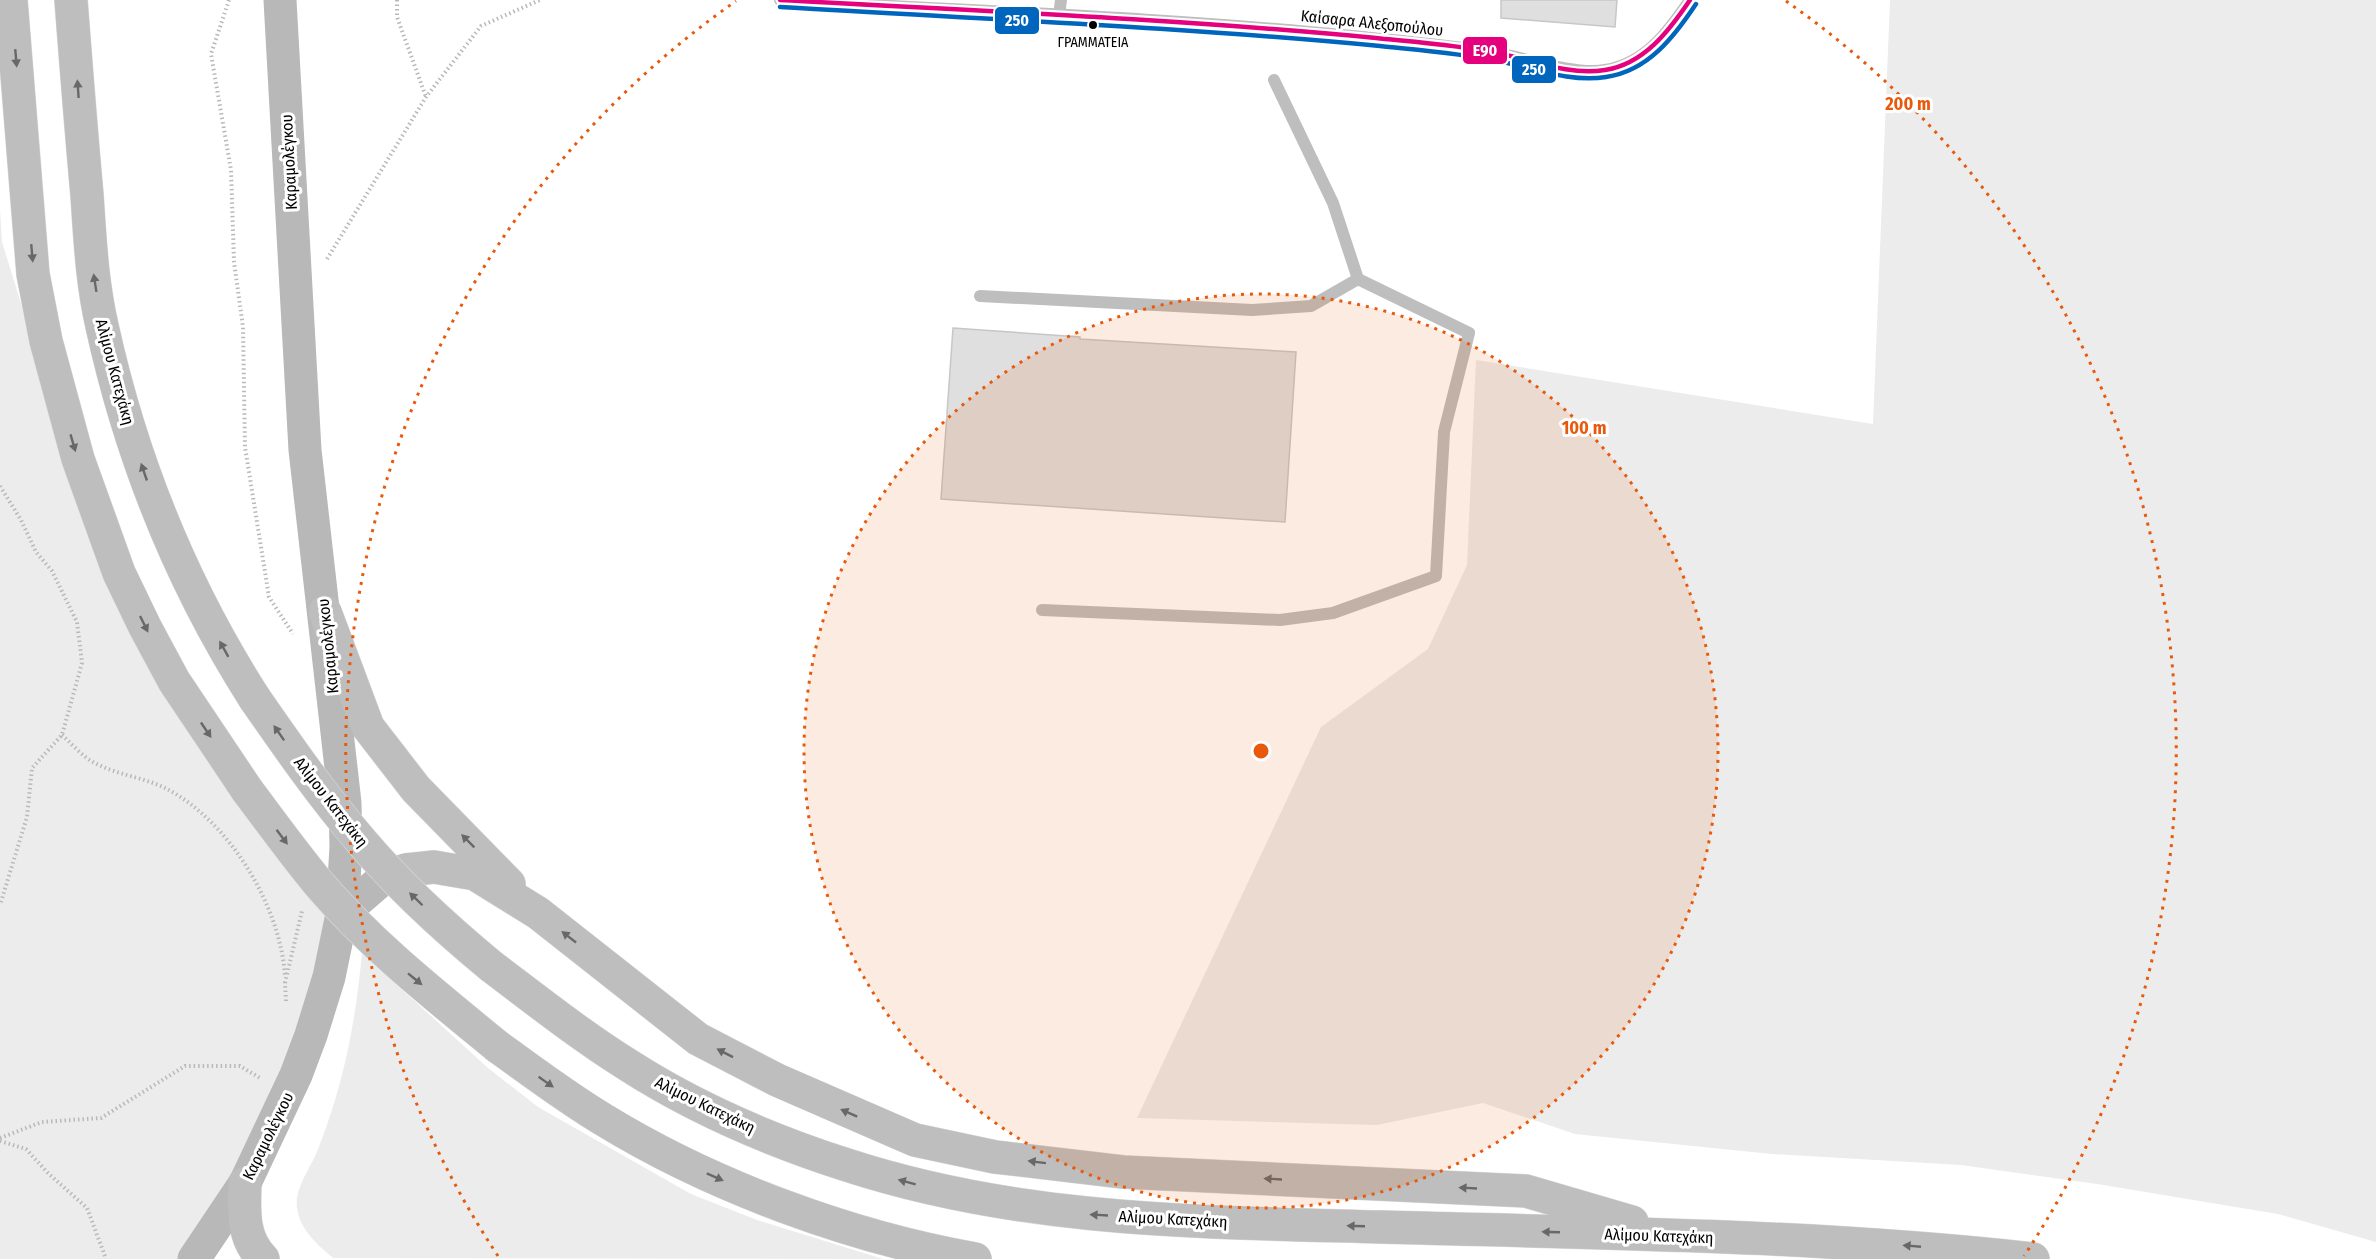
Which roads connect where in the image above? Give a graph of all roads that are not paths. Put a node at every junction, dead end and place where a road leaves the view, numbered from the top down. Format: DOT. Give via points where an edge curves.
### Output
graph roads {
  1 [pos="11,0"];
  2 [pos="71,0"];
  3 [pos="280,0"];
  4 [pos="780,0"];
  5 [pos="1061,0"];
  6 [pos="1690,0"];
  7 [pos="1059,16"];
  8 [pos="1274,80"];
  9 [pos="1358,279"];
  10 [pos="980,296"];
  11 [pos="1042,610"];
  12 [pos="325,612"];
  13 [pos="538,913"];
  14 [pos="342,914"];
  15 [pos="245,1183"];
  16 [pos="1683,1237"];
  17 [pos="194,1259"];
  18 [pos="263,1259"];
  19 [pos="975,1259"];
  20 [pos="2033,1259"];
  1 -- 19 [label="main road, one-way, bridge" via="33,274 46,341 78,459 112,554 145,627 174,681 247,790 320,885 406,972 498,1047 604,1120 713,1176 831,1221"];
  16 -- 2 [label="main road, Αλίμου Κατεχάκη, one-way, bridge" via="1200,1222 1076,1214 961,1196 837,1162 685,1097 592,1042 491,966 447,929 363,844 328,801 255,699 207,619 173,548 131,434 104,336 93,268"];
  3 -- 12 [label="main road, Καραμολέγκου" via="305,450"];
  4 -- 7 [label="lane, Καίσαρα Αλεξοπούλου"];
  5 -- 7 [label="lane"];
  6 -- 7 [label="lane, Καίσαρα Αλεξοπούλου" via="1641,57 1604,71 1497,53 1351,36"];
  8 -- 9 [label="lane" via="1333,203"];
  9 -- 10 [label="lane" via="1311,306 1252,310"];
  9 -- 11 [label="lane" via="1469,333 1444,432 1436,576 1333,613 1280,620"];
  13 -- 12 [label="main road, one-way" via="416,789 368,727"];
  12 -- 14 [label="main road, Καραμολέγκου" via="345,803"];
  13 -- 14 [label="main road" via="475,874 434,867 386,876"];
  16 -- 13 [label="main road, one-way" via="1526,1191 1123,1172 995,1157 915,1140 777,1080 698,1040"];
  14 -- 15 [label="main road, Καραμολέγκου" via="329,977 311,1035"];
  15 -- 17 [label="main road, Καραμολέγκου"];
  15 -- 18 [label="main road" via="244,1223"];
  20 -- 16 [label="main road, Αλίμου Κατεχάκη, one-way" via="1910,1245"];
}
